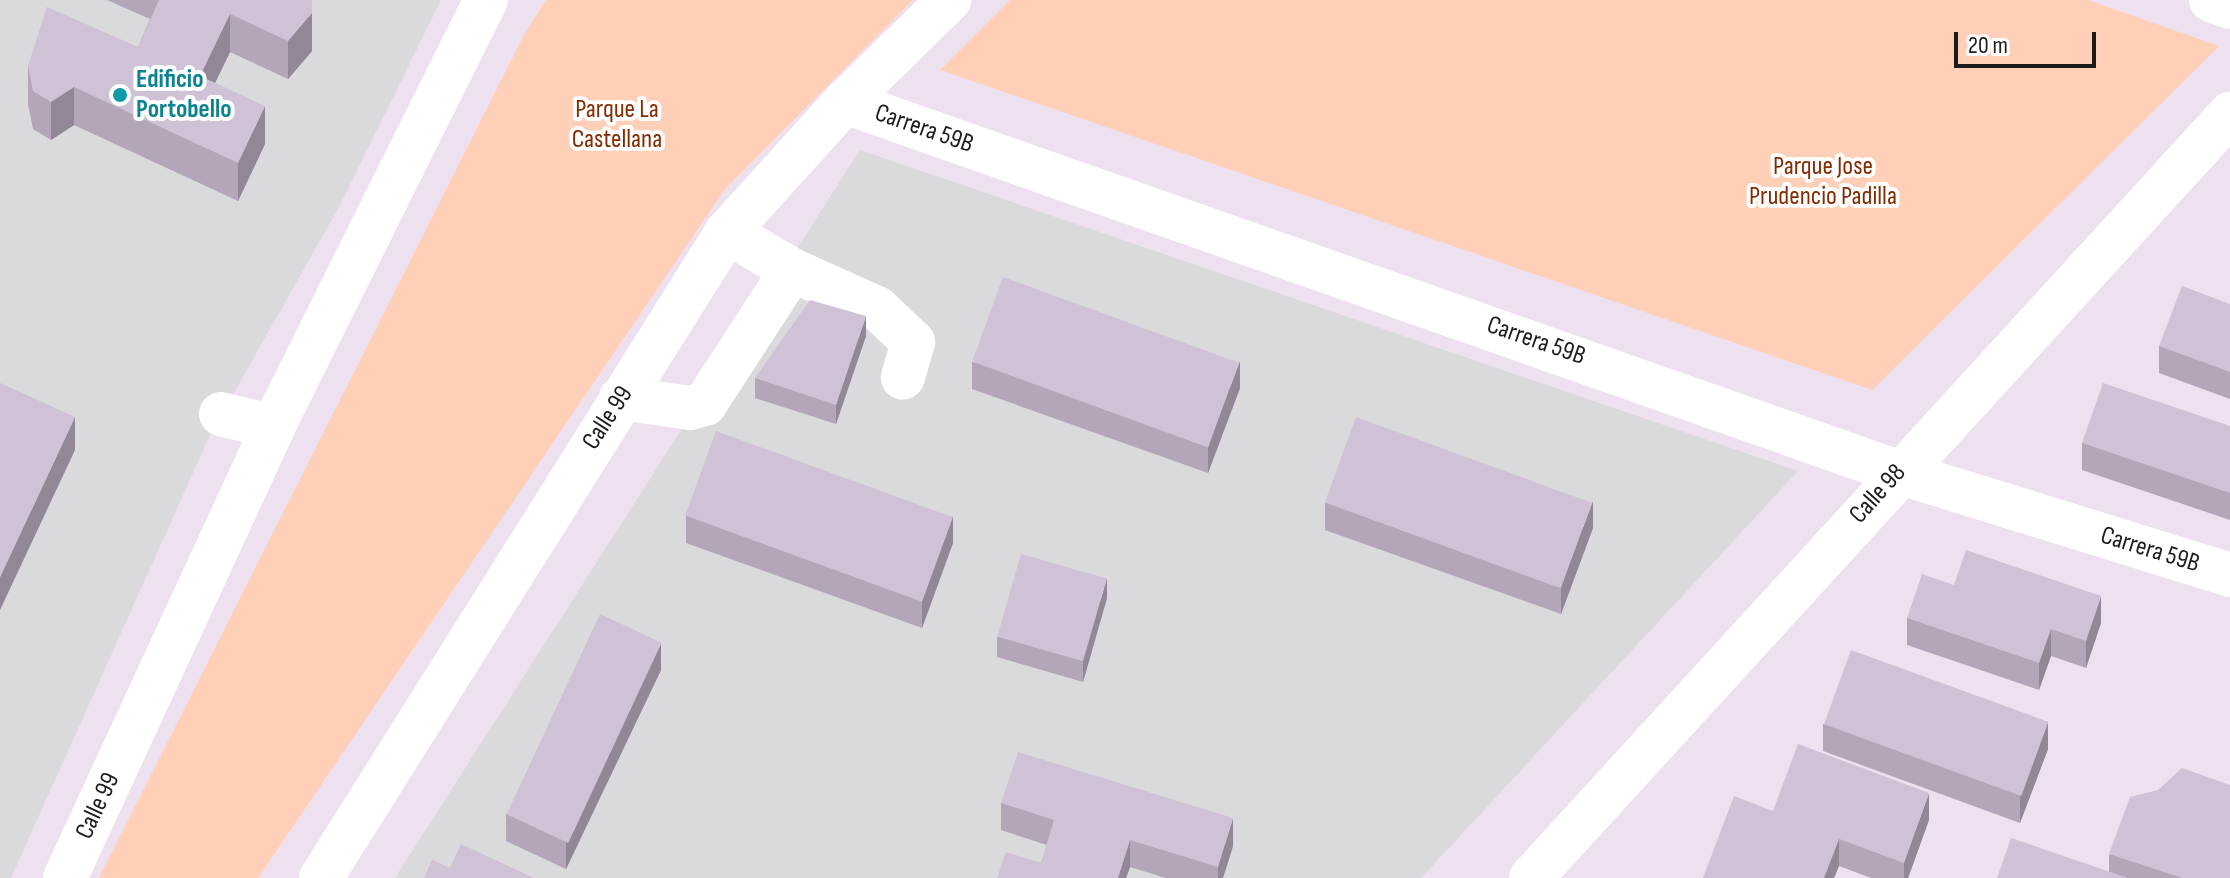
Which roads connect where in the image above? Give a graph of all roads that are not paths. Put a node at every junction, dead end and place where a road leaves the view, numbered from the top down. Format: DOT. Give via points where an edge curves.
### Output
graph roads {
  1 [pos="486,0"];
  2 [pos="949,0"];
  3 [pos="2211,0"];
  4 [pos="2230,7"];
  5 [pos="845,102"];
  6 [pos="2230,114"];
  7 [pos="727,232"];
  8 [pos="792,270"];
  9 [pos="903,378"];
  10 [pos="621,398"];
  11 [pos="221,414"];
  12 [pos="273,427"];
  13 [pos="1898,472"];
  14 [pos="2230,575"];
  15 [pos="65,878"];
  16 [pos="321,878"];
  17 [pos="1531,878"];
  1 -- 12 [label="street, Calle 99"];
  2 -- 5 [label="street, Calle 99"];
  3 -- 4 [label="street"];
  5 -- 7 [label="street, Calle 99"];
  5 -- 13 [label="street, Carrera 59B"];
  6 -- 13 [label="street, Calle 98"];
  7 -- 8 [label="street"];
  7 -- 10 [label="street, Calle 99"];
  8 -- 9 [label="street" via="877,308 907,335 913,351"];
  8 -- 10 [label="street" via="705,404 690,408"];
  10 -- 16 [label="street, Calle 99"];
  11 -- 12 [label="street"];
  12 -- 15 [label="street, Calle 99"];
  13 -- 14 [label="street, Carrera 59B"];
  13 -- 17 [label="street, Calle 98"];
}
